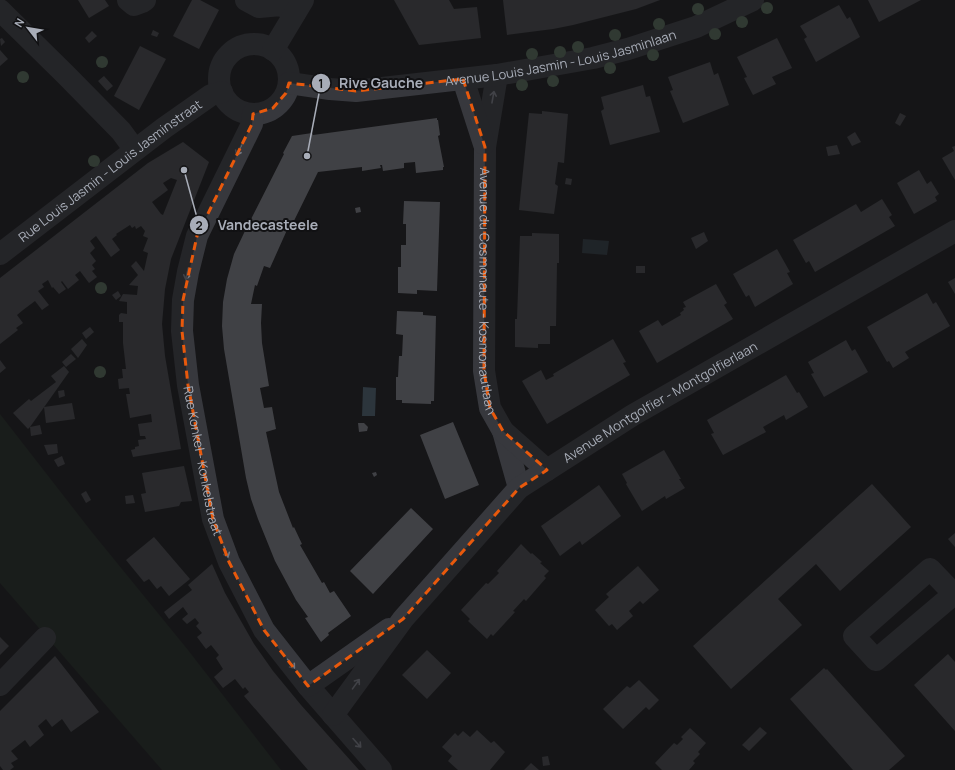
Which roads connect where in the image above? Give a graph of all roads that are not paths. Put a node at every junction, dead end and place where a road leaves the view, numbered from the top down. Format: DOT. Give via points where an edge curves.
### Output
graph roads {
  1 [pos="128,0"];
  2 [pos="145,0"];
  3 [pos="246,0"];
  4 [pos="753,0"];
  5 [pos="299,6"];
  6 [pos="0,10"];
  7 [pos="273,50"];
  8 [pos="497,75"];
  9 [pos="463,79"];
  10 [pos="289,83"];
  11 [pos="222,92"];
  12 [pos="253,114"];
  13 [pos="485,147"];
  14 [pos="135,150"];
  15 [pos="955,231"];
  16 [pos="0,254"];
  17 [pos="502,431"];
  18 [pos="547,470"];
  19 [pos="519,488"];
  20 [pos="403,619"];
  21 [pos="45,638"];
  22 [pos="0,685"];
  23 [pos="308,686"];
  24 [pos="333,715"];
  25 [pos="381,770"];
  1 -- 2 [label="street" via="134,5"];
  3 -- 5 [label="street" via="259,7"];
  4 -- 8 [label="street, Avenue Louis Jasmin - Louis Jasminlaan" via="696,27 628,49 593,58"];
  5 -- 7 [label="street"];
  6 -- 14 [label="street" via="121,131"];
  7 -- 10 [label="street" via="286,64"];
  7 -- 11 [label="street" via="263,45 252,44 232,52 220,71"];
  8 -- 9 [label="street, Avenue Louis Jasmin - Louis Jasminlaan"];
  13 -- 8 [label="street, Avenue du Cosmonaute - Kosmonautlaan, one-way"];
  9 -- 10 [label="street, Avenue Louis Jasmin - Louis Jasminlaan" via="356,91"];
  9 -- 13 [label="street, Avenue du Cosmonaute - Kosmonautlaan"];
  10 -- 12 [label="street" via="281,102 263,113"];
  11 -- 12 [label="street" via="235,108"];
  11 -- 14 [label="street, Rue Louis Jasmin - Louis Jasminstraat" via="211,95"];
  12 -- 23 [label="street, Rue Konkel - Konkelstraat, one-way" via="252,124 197,236 183,300 182,331 188,385 213,518 229,562 264,630"];
  13 -- 17 [label="street, Avenue du Cosmonaute - Kosmonautlaan" via="484,371 490,408"];
  14 -- 16 [label="street, Rue Louis Jasmin - Louis Jasminstraat"];
  15 -- 18 [label="street, Avenue Montgolfier - Montgolfierlaan" via="633,415"];
  17 -- 18 [label="street, Avenue du Cosmonaute - Kosmonautlaan"];
  17 -- 19 [label="street, Avenue du Cosmonaute - Kosmonautlaan"];
  18 -- 19 [label="street, Avenue Montgolfier - Montgolfierlaan"];
  19 -- 20 [label="street, Avenue Montgolfier - Montgolfierlaan"];
  20 -- 23 [label="street, Avenue Montgolfier - Montgolfierlaan"];
  24 -- 20 [label="street, Avenue Montgolfier - Montgolfierlaan, one-way"];
  21 -- 22 [label="street"];
  23 -- 24 [label="street, Rue Konkel - Konkelstraat"];
  24 -- 25 [label="street, Rue Konkel - Konkelstraat, one-way"];
}
